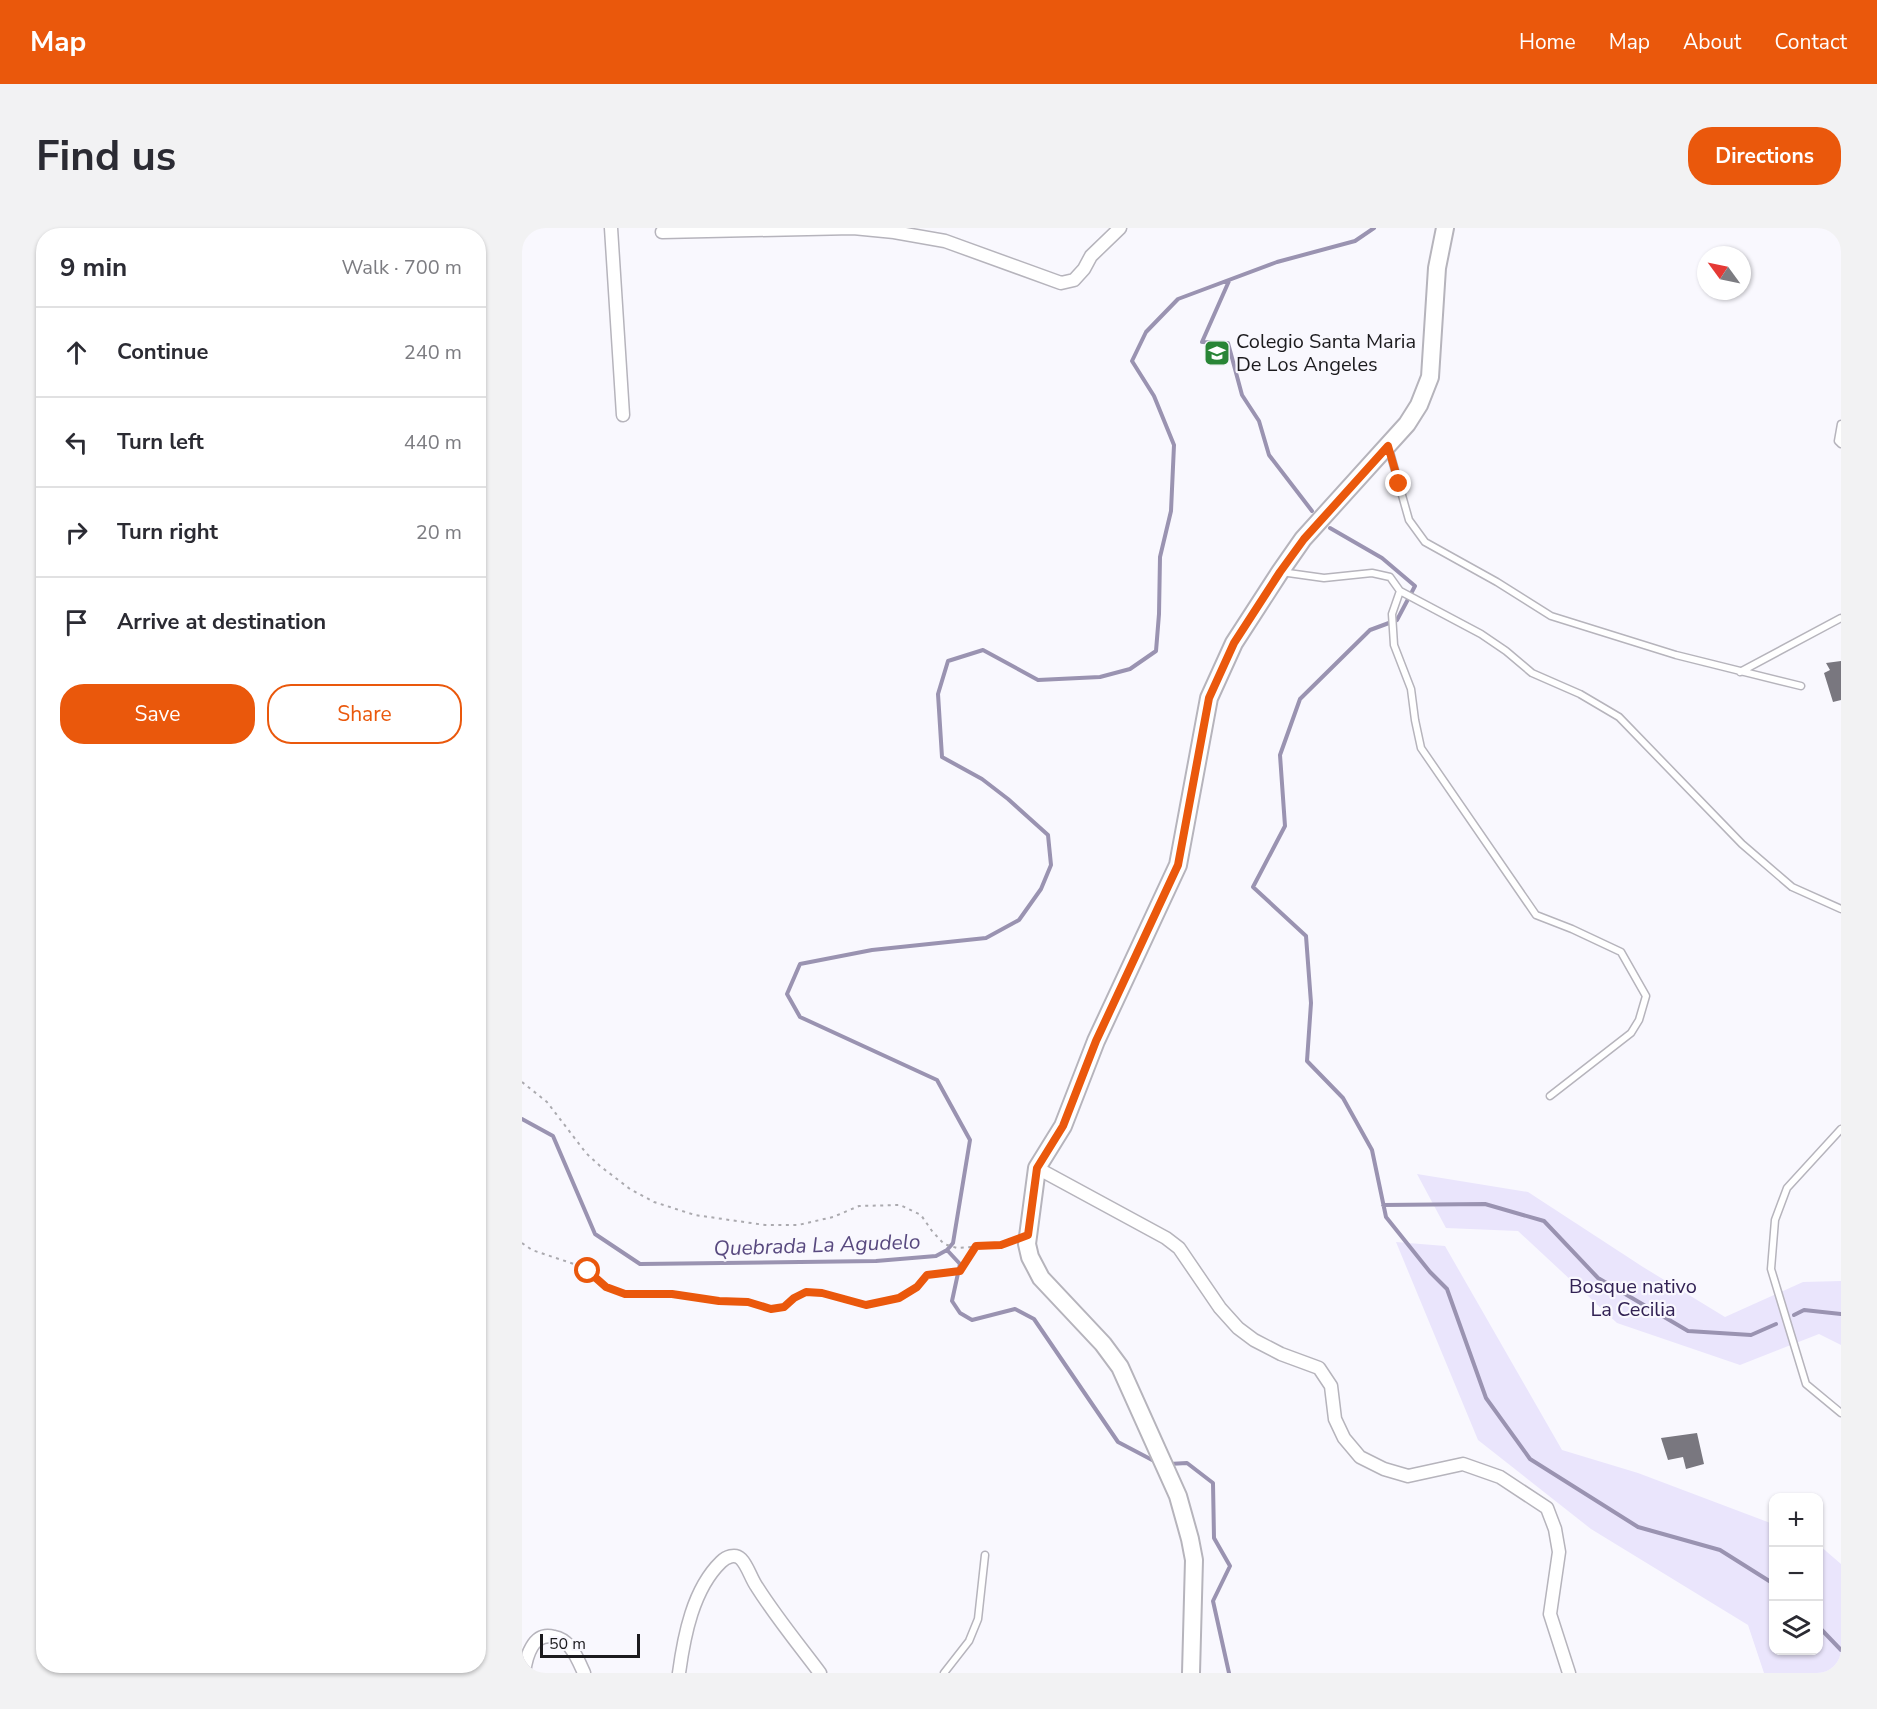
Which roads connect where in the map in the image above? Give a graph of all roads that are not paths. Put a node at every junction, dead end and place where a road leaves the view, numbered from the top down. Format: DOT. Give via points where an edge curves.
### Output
graph roads {
  1 [pos="611,228"];
  2 [pos="1120,228"];
  3 [pos="1445,228"];
  4 [pos="662,232"];
  5 [pos="623,415"];
  6 [pos="1841,424"];
  7 [pos="1841,444"];
  8 [pos="1388,446"];
  9 [pos="1280,572"];
  10 [pos="1400,591"];
  11 [pos="1841,618"];
  12 [pos="1740,672"];
  13 [pos="1801,686"];
  14 [pos="1841,909"];
  15 [pos="1550,1096"];
  16 [pos="1841,1129"];
  17 [pos="1037,1168"];
  18 [pos="1841,1413"];
  19 [pos="985,1555"];
  20 [pos="524,1673"];
  21 [pos="584,1673"];
  22 [pos="679,1673"];
  23 [pos="820,1673"];
  24 [pos="944,1673"];
  25 [pos="1191,1673"];
  26 [pos="1569,1673"];
  1 -- 5 [label="street"];
  2 -- 4 [label="street" via="1091,256 1074,280 1060,283 945,241 894,232 853,228"];
  3 -- 8 [label="street" via="1437,268 1430,377 1419,405"];
  6 -- 7 [label="lane"];
  8 -- 9 [label="street" via="1304,539"];
  8 -- 12 [label="lane" via="1408,520 1425,542 1551,616"];
  9 -- 10 [label="lane" via="1324,578 1372,573 1389,577"];
  9 -- 17 [label="street" via="1234,643 1209,698 1178,865 1096,1041 1063,1126"];
  10 -- 14 [label="lane" via="1480,634 1532,673 1620,717 1742,844 1792,887"];
  10 -- 15 [label="lane" via="1392,614 1394,645 1411,689 1421,748 1536,915 1621,952 1646,996 1631,1033"];
  11 -- 12 [label="lane"];
  12 -- 13 [label="lane"];
  16 -- 18 [label="lane" via="1787,1188 1775,1220 1771,1269 1806,1384"];
  17 -- 25 [label="street" via="1027,1244 1030,1257 1041,1278 1120,1367 1178,1496 1194,1560"];
  17 -- 26 [label="street" via="1166,1238 1179,1248 1238,1328 1281,1354 1319,1368 1331,1386 1335,1419 1360,1457 1408,1476 1463,1464 1500,1477 1547,1508 1559,1552 1550,1614"];
  19 -- 24 [label="lane" via="978,1619 969,1641"];
  20 -- 21 [label="street" via="532,1646 546,1635 569,1646"];
  22 -- 23 [label="street" via="697,1599 714,1569 725,1558 734,1556 741,1559 756,1587"];
}
